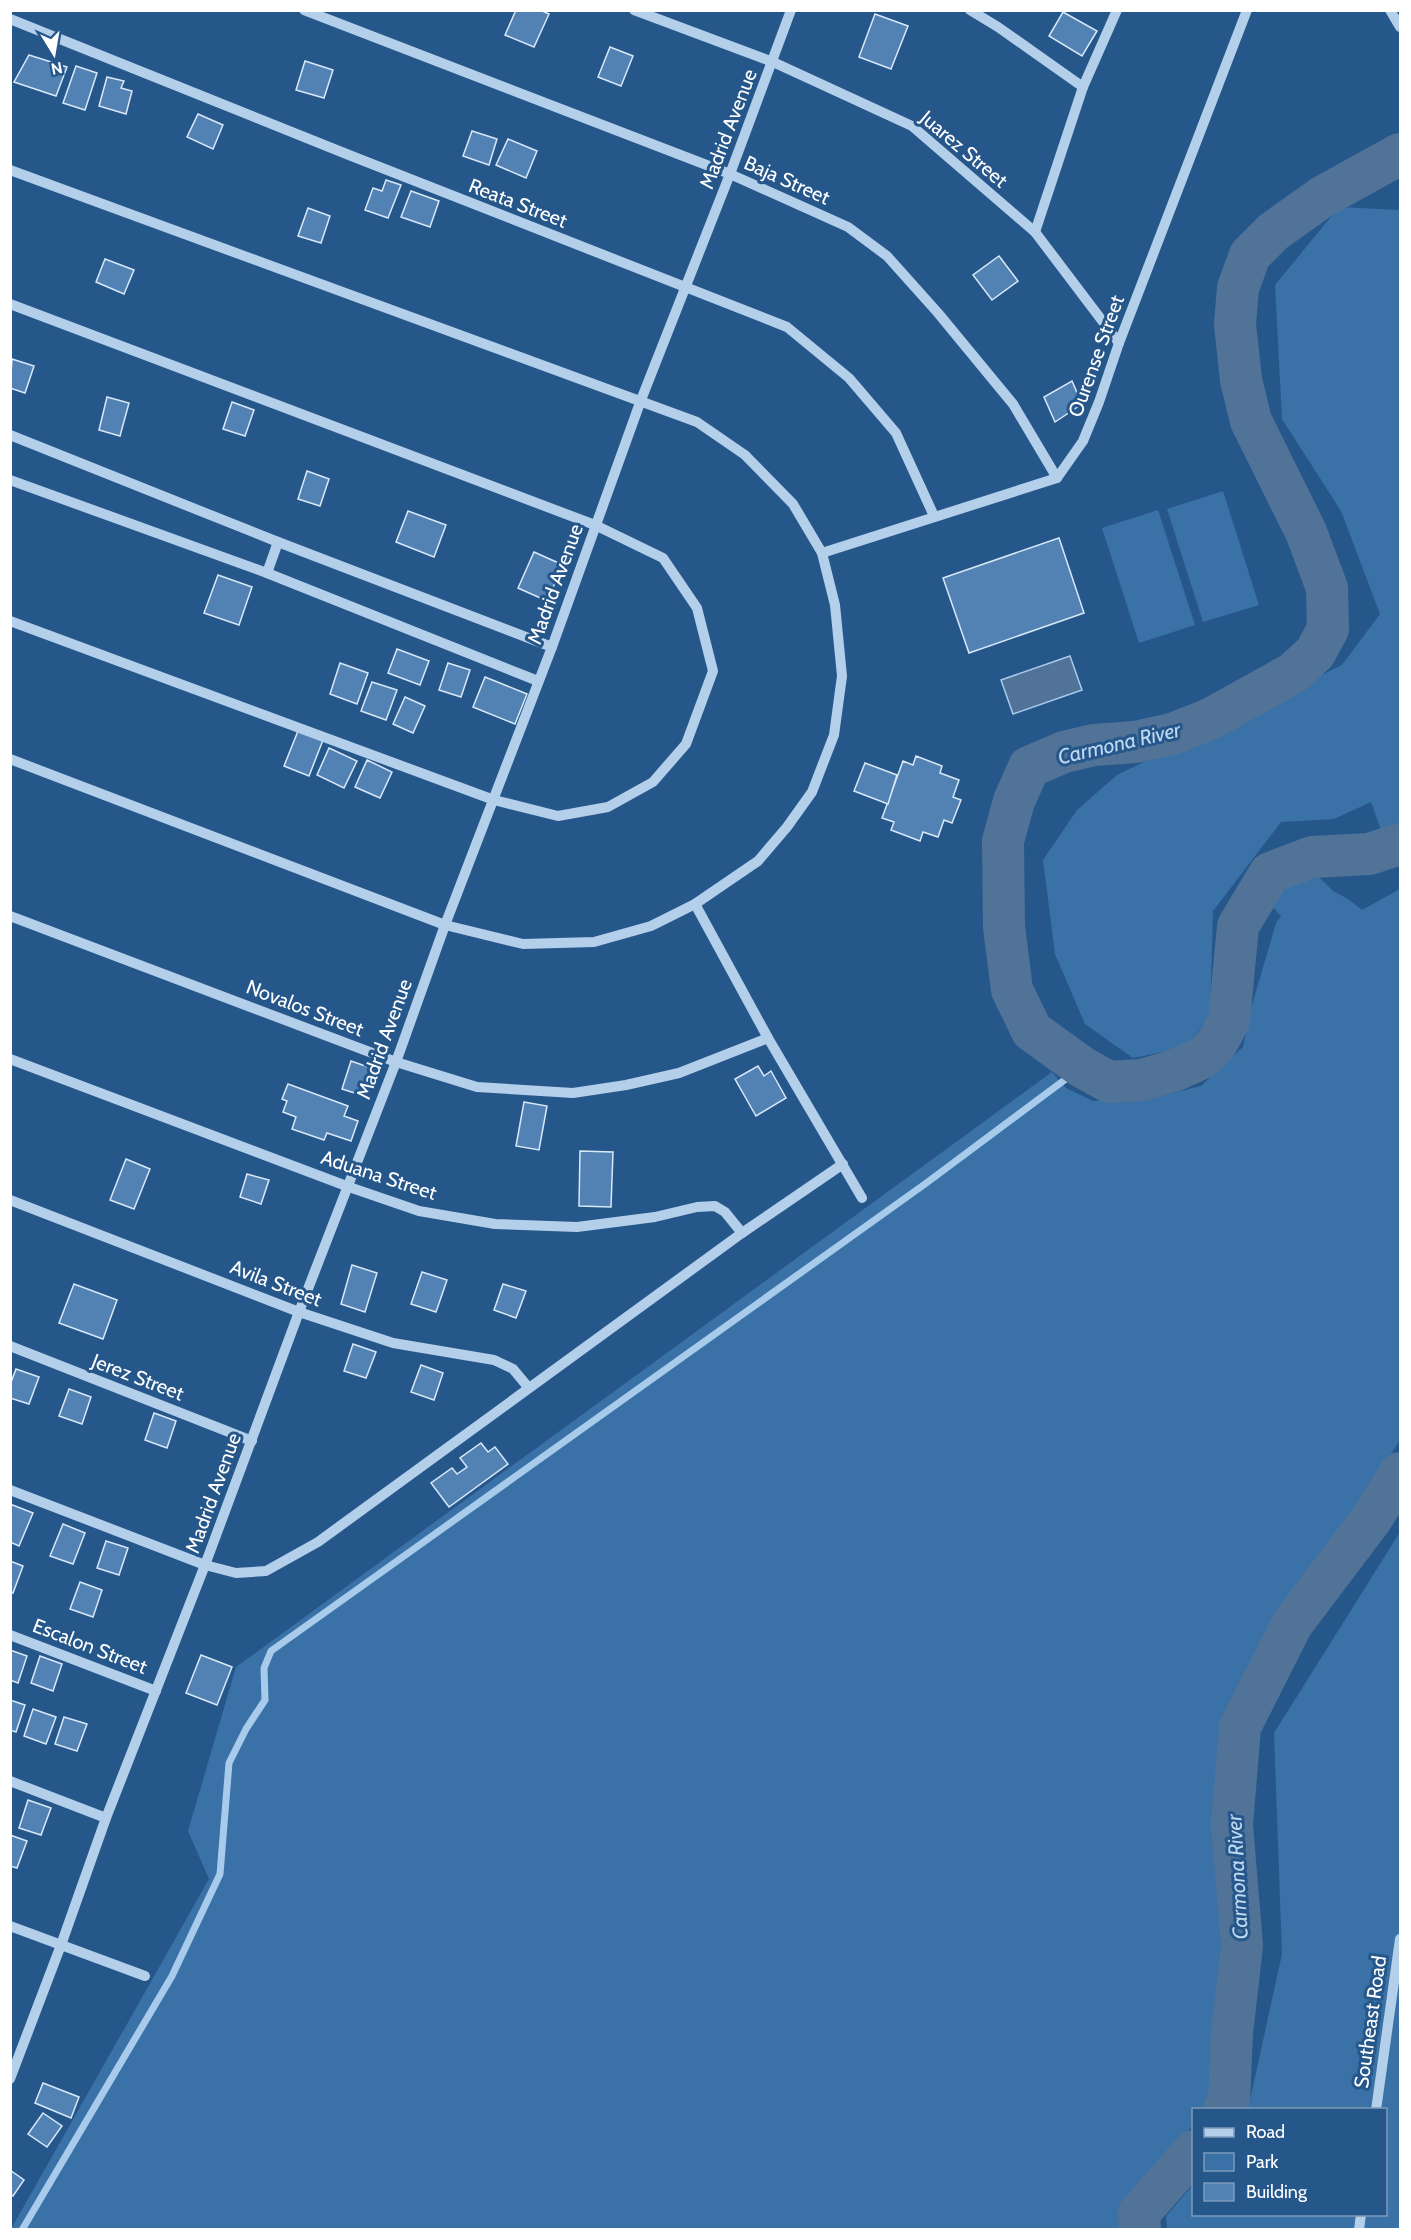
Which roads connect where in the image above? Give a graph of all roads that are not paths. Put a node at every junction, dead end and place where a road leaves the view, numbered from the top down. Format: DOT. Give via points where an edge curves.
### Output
graph roads {
  1 [pos="304,10"];
  2 [pos="634,10"];
  3 [pos="791,10"];
  4 [pos="969,10"];
  5 [pos="1117,10"];
  6 [pos="1247,10"];
  7 [pos="1390,10"];
  8 [pos="10,19"];
  9 [pos="1401,27"];
  10 [pos="773,62"];
  11 [pos="1083,87"];
  12 [pos="10,170"];
  13 [pos="730,174"];
  14 [pos="1035,232"];
  15 [pos="686,288"];
  16 [pos="10,304"];
  17 [pos="1119,343"];
  18 [pos="641,400"];
  19 [pos="10,435"];
  20 [pos="1057,478"];
  21 [pos="10,480"];
  22 [pos="934,516"];
  23 [pos="595,525"];
  24 [pos="278,542"];
  25 [pos="822,553"];
  26 [pos="267,573"];
  27 [pos="10,621"];
  28 [pos="552,647"];
  29 [pos="538,681"];
  30 [pos="10,759"];
  31 [pos="494,800"];
  32 [pos="695,904"];
  33 [pos="10,916"];
  34 [pos="445,925"];
  35 [pos="768,1038"];
  36 [pos="10,1059"];
  37 [pos="396,1062"];
  38 [pos="843,1164"];
  39 [pos="349,1187"];
  40 [pos="862,1198"];
  41 [pos="10,1200"];
  42 [pos="742,1233"];
  43 [pos="299,1312"];
  44 [pos="10,1347"];
  45 [pos="528,1387"];
  46 [pos="252,1441"];
  47 [pos="10,1490"];
  48 [pos="205,1566"];
  49 [pos="10,1635"];
  50 [pos="156,1691"];
  51 [pos="10,1780"];
  52 [pos="106,1818"];
  53 [pos="10,1926"];
  54 [pos="1401,1939"];
  55 [pos="61,1945"];
  56 [pos="145,1976"];
  57 [pos="10,2048"];
  58 [pos="21,2052"];
  59 [pos="10,2079"];
  60 [pos="1376,2108"];
  1 -- 13 [label="street, Baja Street"];
  2 -- 10 [label="street, Juarez Street"];
  3 -- 10 [label="street, Madrid Avenue"];
  4 -- 11 [label="street"];
  5 -- 11 [label="street"];
  6 -- 17 [label="street, Ourense Street"];
  7 -- 9 [label="street"];
  8 -- 15 [label="street, Reata Street"];
  10 -- 13 [label="street, Madrid Avenue"];
  10 -- 14 [label="street, Juarez Street" via="912,126"];
  11 -- 14 [label="street"];
  12 -- 18 [label="street"];
  13 -- 15 [label="street, Madrid Avenue"];
  13 -- 20 [label="street, Baja Street" via="848,228 887,256 1013,404"];
  14 -- 17 [label="street, Juarez Street"];
  15 -- 18 [label="street, Madrid Avenue"];
  15 -- 22 [label="street, Reata Street" via="787,327 849,378 896,433"];
  16 -- 23 [label="street"];
  17 -- 20 [label="street, Ourense Street" via="1083,441"];
  18 -- 23 [label="street, Madrid Avenue"];
  18 -- 25 [label="street" via="697,422 745,455 793,504"];
  19 -- 24 [label="street"];
  20 -- 22 [label="street"];
  21 -- 26 [label="street"];
  22 -- 25 [label="street"];
  23 -- 28 [label="street, Madrid Avenue"];
  23 -- 31 [label="street" via="663,558 697,608 713,671 686,744 653,782 608,807 558,816"];
  24 -- 26 [label="street"];
  24 -- 28 [label="street"];
  25 -- 32 [label="street" via="835,604 842,676 834,735 812,792 787,827 758,861"];
  26 -- 29 [label="street"];
  27 -- 31 [label="street"];
  28 -- 29 [label="street, Madrid Avenue"];
  29 -- 31 [label="street, Madrid Avenue"];
  30 -- 34 [label="street"];
  31 -- 34 [label="street, Madrid Avenue"];
  32 -- 34 [label="street" via="651,926 594,942 523,944"];
  32 -- 35 [label="street"];
  33 -- 37 [label="street, Novalos Street"];
  34 -- 37 [label="street, Madrid Avenue"];
  35 -- 37 [label="street, Novalos Street" via="679,1072 573,1093 477,1087"];
  35 -- 38 [label="street"];
  36 -- 39 [label="street, Aduana Street"];
  37 -- 39 [label="street, Madrid Avenue"];
  38 -- 40 [label="street"];
  38 -- 42 [label="street"];
  39 -- 42 [label="street, Aduana Street" via="419,1211 495,1224 577,1227 715,1206"];
  39 -- 43 [label="street, Madrid Avenue"];
  41 -- 43 [label="street, Avila Street"];
  42 -- 45 [label="street"];
  43 -- 45 [label="street, Avila Street" via="393,1342 494,1360 513,1369"];
  43 -- 46 [label="street, Madrid Avenue"];
  44 -- 46 [label="street, Jerez Street"];
  45 -- 48 [label="street" via="318,1542 266,1571 236,1573"];
  46 -- 48 [label="street, Madrid Avenue"];
  47 -- 48 [label="street"];
  48 -- 50 [label="street, Madrid Avenue"];
  49 -- 50 [label="street, Escalon Street"];
  50 -- 52 [label="street, Madrid Avenue"];
  51 -- 52 [label="street"];
  52 -- 55 [label="street, Madrid Avenue"];
  53 -- 55 [label="street"];
  54 -- 60 [label="street, Southeast Road"];
  55 -- 56 [label="street"];
  55 -- 58 [label="street, Madrid Avenue"];
  57 -- 58 [label="street"];
  58 -- 59 [label="street, Madrid Avenue"];
}
